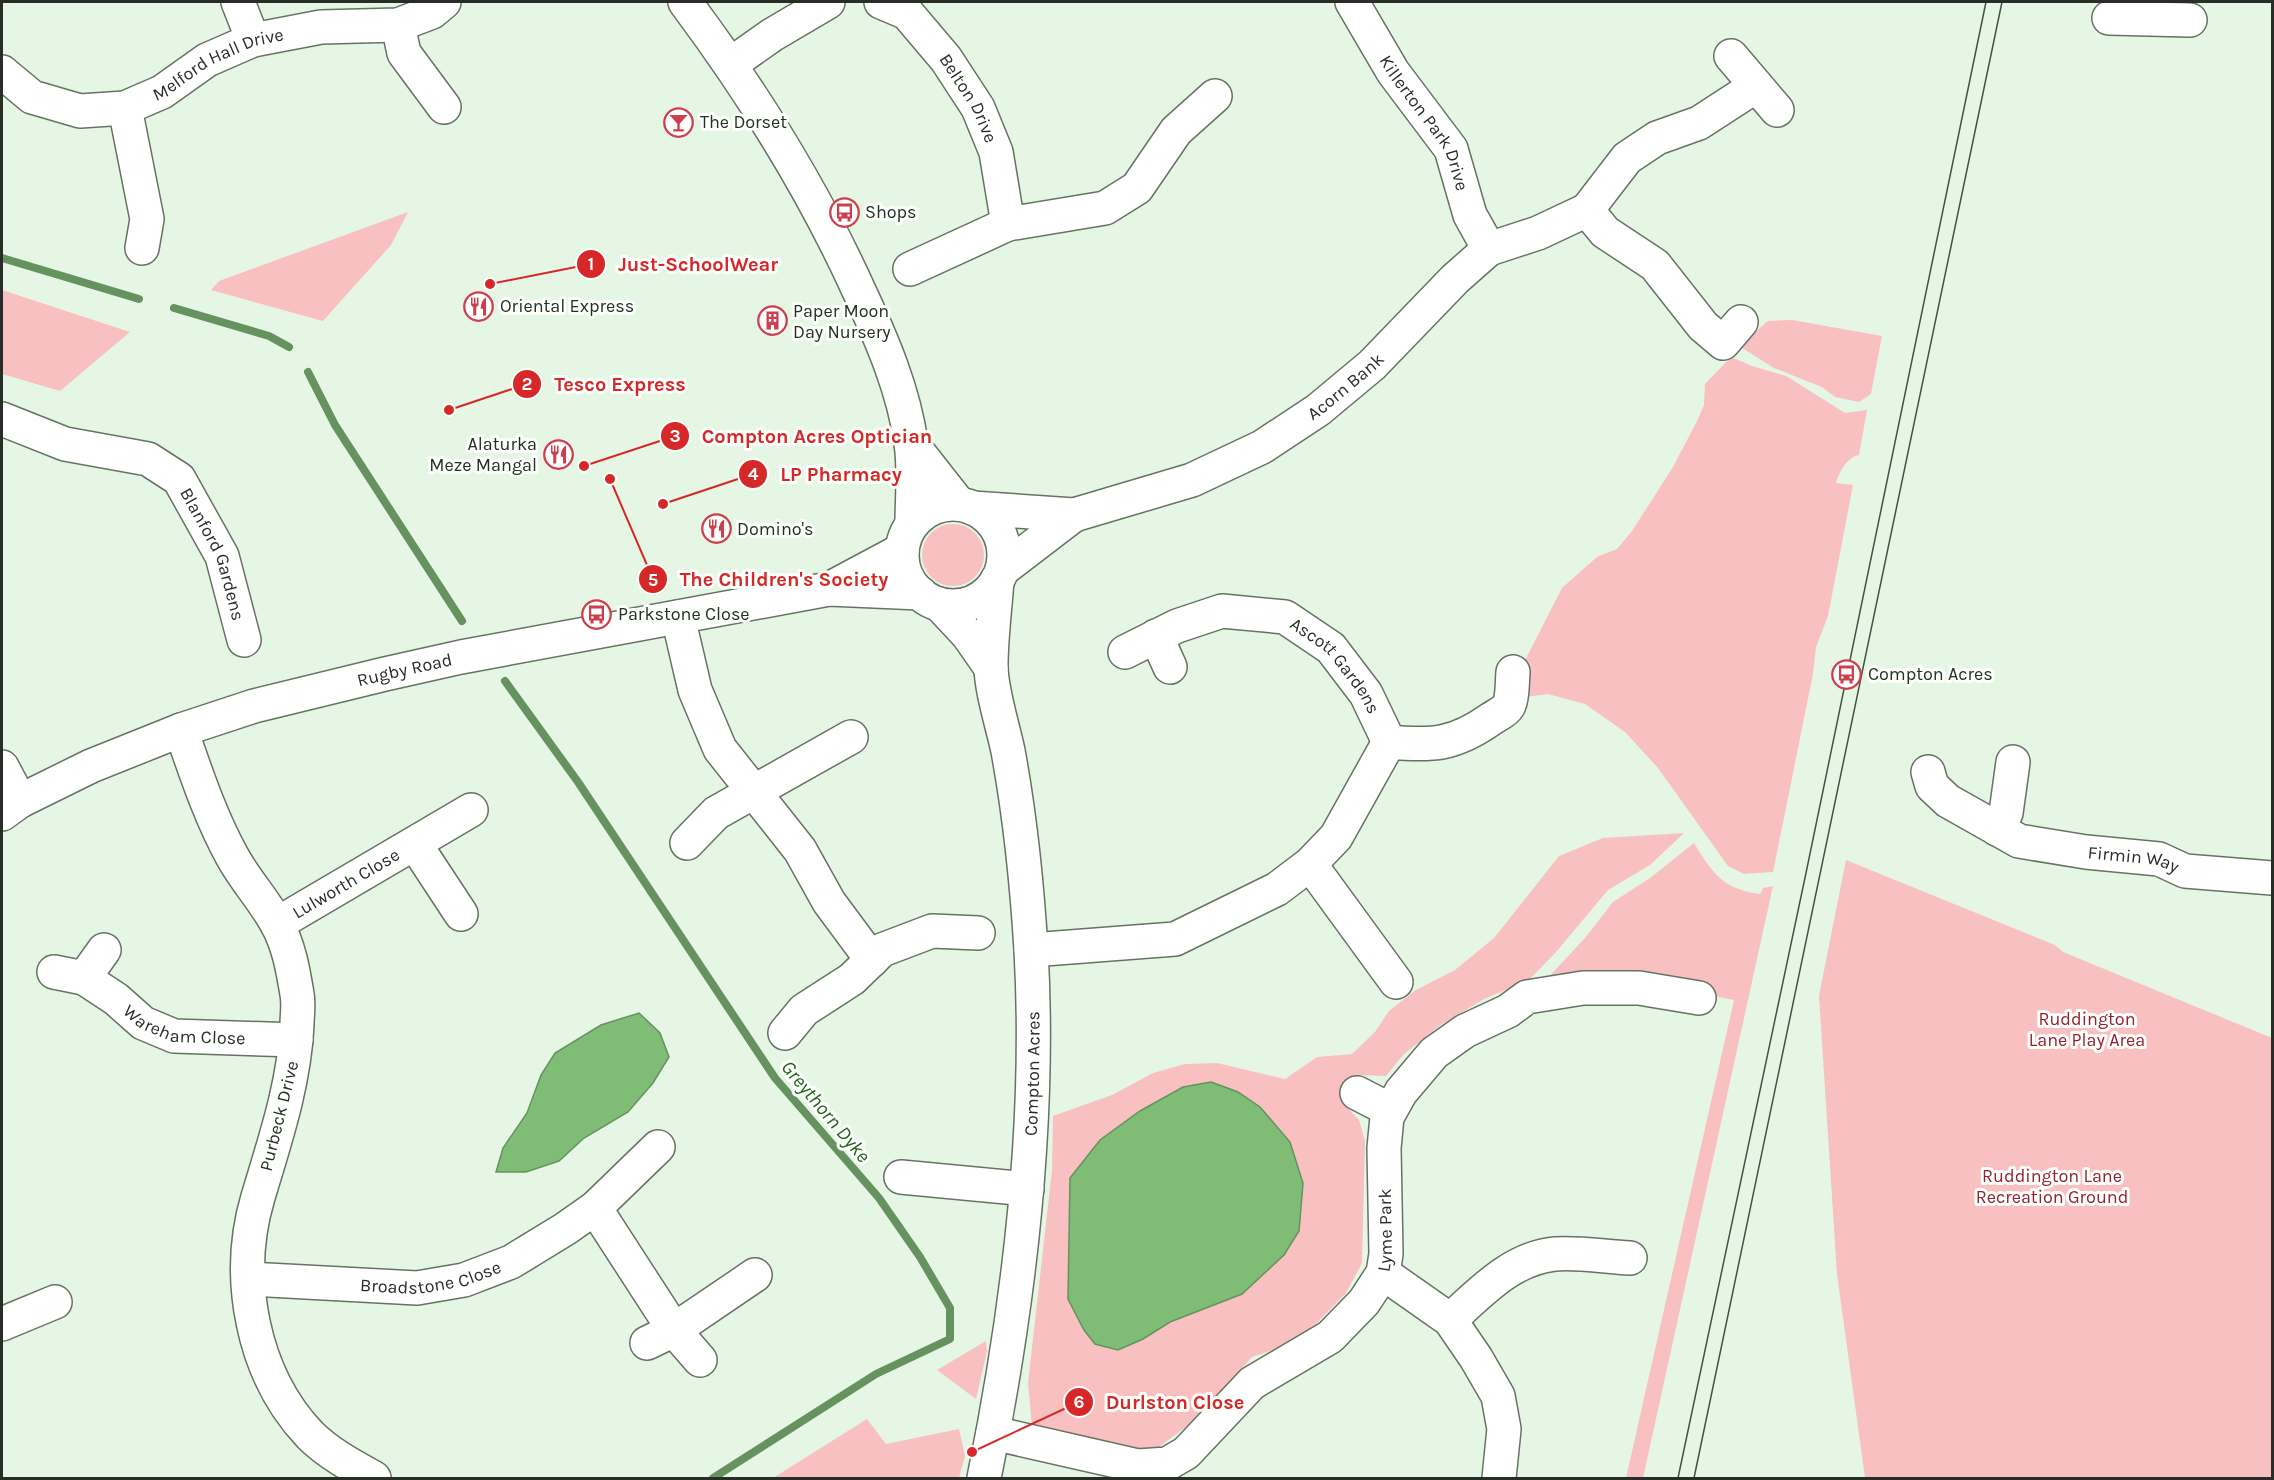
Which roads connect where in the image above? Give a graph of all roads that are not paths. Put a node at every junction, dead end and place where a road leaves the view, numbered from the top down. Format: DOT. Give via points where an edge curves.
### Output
graph roads {
  1 [pos="238,2"];
  2 [pos="444,2"];
  3 [pos="685,2"];
  4 [pos="828,2"];
  5 [pos="881,2"];
  6 [pos="1352,2"];
  7 [pos="2152,10"];
  8 [pos="2109,18"];
  9 [pos="2190,20"];
  10 [pos="398,25"];
  11 [pos="253,40"];
  12 [pos="1731,56"];
  13 [pos="731,64"];
  14 [pos="2,72"];
  15 [pos="1215,96"];
  16 [pos="444,107"];
  17 [pos="124,108"];
  18 [pos="1587,210"];
  19 [pos="1008,224"];
  20 [pos="142,248"];
  21 [pos="1489,249"];
  22 [pos="910,269"];
  23 [pos="1741,322"];
  24 [pos="2,418"];
  25 [pos="911,443"];
  26 [pos="966,506"];
  27 [pos="1074,515"];
  28 [pos="907,537"];
  29 [pos="1000,575"];
  30 [pos="829,589"];
  31 [pos="929,599"];
  32 [pos="678,617"];
  33 [pos="1156,636"];
  34 [pos="244,640"];
  35 [pos="1125,652"];
  36 [pos="1170,667"];
  37 [pos="991,668"];
  38 [pos="1513,672"];
  39 [pos="181,730"];
  40 [pos="851,737"];
  41 [pos="1389,742"];
  42 [pos="2013,762"];
  43 [pos="2,767"];
  44 [pos="1928,772"];
  45 [pos="753,791"];
  46 [pos="11,807"];
  47 [pos="471,810"];
  48 [pos="1997,829"];
  49 [pos="687,843"];
  50 [pos="415,844"];
  51 [pos="1310,864"];
  52 [pos="2272,878"];
  53 [pos="461,914"];
  54 [pos="277,924"];
  55 [pos="978,933"];
  56 [pos="104,950"];
  57 [pos="1031,950"];
  58 [pos="872,960"];
  59 [pos="1396,982"];
  60 [pos="1699,998"];
  61 [pos="786,1033"];
  62 [pos="296,1040"];
  63 [pos="1357,1093"];
  64 [pos="1390,1110"];
  65 [pos="658,1147"];
  66 [pos="901,1177"];
  67 [pos="1027,1189"];
  68 [pos="595,1208"];
  69 [pos="1630,1258"];
  70 [pos="1383,1273"];
  71 [pos="755,1275"];
  72 [pos="249,1278"];
  73 [pos="55,1302"];
  74 [pos="1450,1320"];
  75 [pos="2,1324"];
  76 [pos="660,1336"];
  77 [pos="700,1360"];
  78 [pos="993,1433"];
  79 [pos="1190,1466"];
  80 [pos="338,1470"];
  81 [pos="374,1479"];
  82 [pos="984,1479"];
  83 [pos="1499,1479"];
  1 -- 11 [label="street"];
  2 -- 10 [label="street, Melford Hall Drive" via="432,12"];
  3 -- 13 [label="street"];
  4 -- 13 [label="street"];
  5 -- 19 [label="street, Belton Drive" via="907,13 946,59 978,108 996,152"];
  6 -- 21 [label="street, Killerton Park Drive" via="1393,72 1451,149 1470,215"];
  7 -- 8 [label="street"];
  7 -- 9 [label="street"];
  10 -- 11 [label="street, Melford Hall Drive" via="321,27"];
  10 -- 16 [label="street" via="404,53"];
  11 -- 17 [label="street, Melford Hall Drive" via="207,60 162,92"];
  12 -- 18 [label="street, Acorn Bank" via="1766,98 1657,138 1627,158"];
  13 -- 25 [label="street" via="801,178 844,259 884,344"];
  14 -- 17 [label="street, Melford Hall Drive" via="32,97 80,111"];
  15 -- 19 [label="street" via="1176,130 1137,188 1105,208"];
  17 -- 20 [label="street" via="147,219"];
  18 -- 21 [label="street, Acorn Bank" via="1538,233"];
  18 -- 23 [label="street" via="1605,232 1655,265 1703,326 1723,343"];
  19 -- 22 [label="street"];
  21 -- 27 [label="street, Acorn Bank" via="1372,366 1318,410 1262,447 1192,480"];
  24 -- 34 [label="street, Blanford Gardens" via="65,444 148,459 179,479 222,556"];
  25 -- 26 [label="street"];
  25 -- 28 [label="street"];
  26 -- 27 [label="street, Acorn Bank"];
  26 -- 28 [label="street" via="946,504 933,508 921,515"];
  26 -- 29 [label="street" via="984,514 1000,536 1004,547"];
  27 -- 29 [label="street, Acorn Bank"];
  28 -- 30 [label="street, Rugby Road"];
  28 -- 31 [label="street" via="903,563 907,576"];
  29 -- 31 [label="street" via="990,590 971,602 961,605"];
  29 -- 37 [label="street, Compton Acres"];
  30 -- 31 [label="street, Rugby Road"];
  30 -- 32 [label="street, Rugby Road"];
  31 -- 37 [label="street, Compton Acres" via="968,635"];
  32 -- 39 [label="street, Rugby Road" via="385,674 254,706"];
  32 -- 45 [label="street" via="695,690 720,749"];
  33 -- 35 [label="street, Ascott Gardens"];
  33 -- 36 [label="street"];
  33 -- 41 [label="street, Ascott Gardens" via="1222,611 1285,617 1331,648 1366,694"];
  37 -- 57 [label="street, Compton Acres" via="1019,828"];
  38 -- 41 [label="street" via="1508,708 1485,724 1454,741 1422,745"];
  39 -- 46 [label="street, Rugby Road" via="91,766"];
  39 -- 54 [label="street, Purbeck Drive" via="217,828"];
  40 -- 45 [label="street"];
  41 -- 51 [label="street" via="1336,837"];
  42 -- 48 [label="street" via="2006,813"];
  43 -- 46 [label="street"];
  44 -- 48 [label="street, Firmin Way" via="1932,786 1948,801"];
  45 -- 49 [label="street" via="716,813"];
  45 -- 58 [label="street" via="800,850 828,902"];
  47 -- 50 [label="street, Lulworth Close"];
  48 -- 52 [label="street, Firmin Way" via="2019,841 2159,859 2185,871"];
  50 -- 53 [label="street, Lulworth Close"];
  50 -- 54 [label="street, Lulworth Close"];
  51 -- 57 [label="street" via="1277,889 1175,939"];
  51 -- 59 [label="street"];
  54 -- 62 [label="street, Purbeck Drive" via="292,963 298,998"];
  55 -- 58 [label="street" via="932,931 882,950"];
  56 -- 62 [label="street, Wareham Close" via="69,975 116,999 143,1023 174,1036"];
  57 -- 67 [label="street, Compton Acres" via="1034,1054"];
  58 -- 61 [label="street" via="852,979 804,1010"];
  60 -- 64 [label="street, Lyme Park" via="1639,988 1583,988 1527,997 1434,1053"];
  62 -- 72 [label="street, Purbeck Drive" via="287,1098 249,1237"];
  63 -- 64 [label="street"];
  64 -- 70 [label="street, Lyme Park" via="1384,1130"];
  65 -- 68 [label="street, Broadstone Close"];
  66 -- 67 [label="street"];
  67 -- 78 [label="street, Compton Acres"];
  68 -- 72 [label="street, Broadstone Close" via="511,1262 464,1280 417,1288"];
  68 -- 76 [label="street"];
  69 -- 74 [label="street" via="1555,1254 1521,1262 1488,1285"];
  70 -- 74 [label="street"];
  70 -- 79 [label="street, Lyme Park" via="1364,1302 1330,1337 1252,1383"];
  71 -- 76 [label="street"];
  72 -- 80 [label="street, Purbeck Drive" via="254,1333 269,1374 284,1402"];
  73 -- 75 [label="street"];
  74 -- 83 [label="street" via="1498,1396 1504,1430"];
  76 -- 77 [label="street"];
  78 -- 79 [label="street, Lyme Park" via="1138,1466"];
  78 -- 82 [label="street, Compton Acres"];
  80 -- 81 [label="street, Purbeck Drive"];
}
